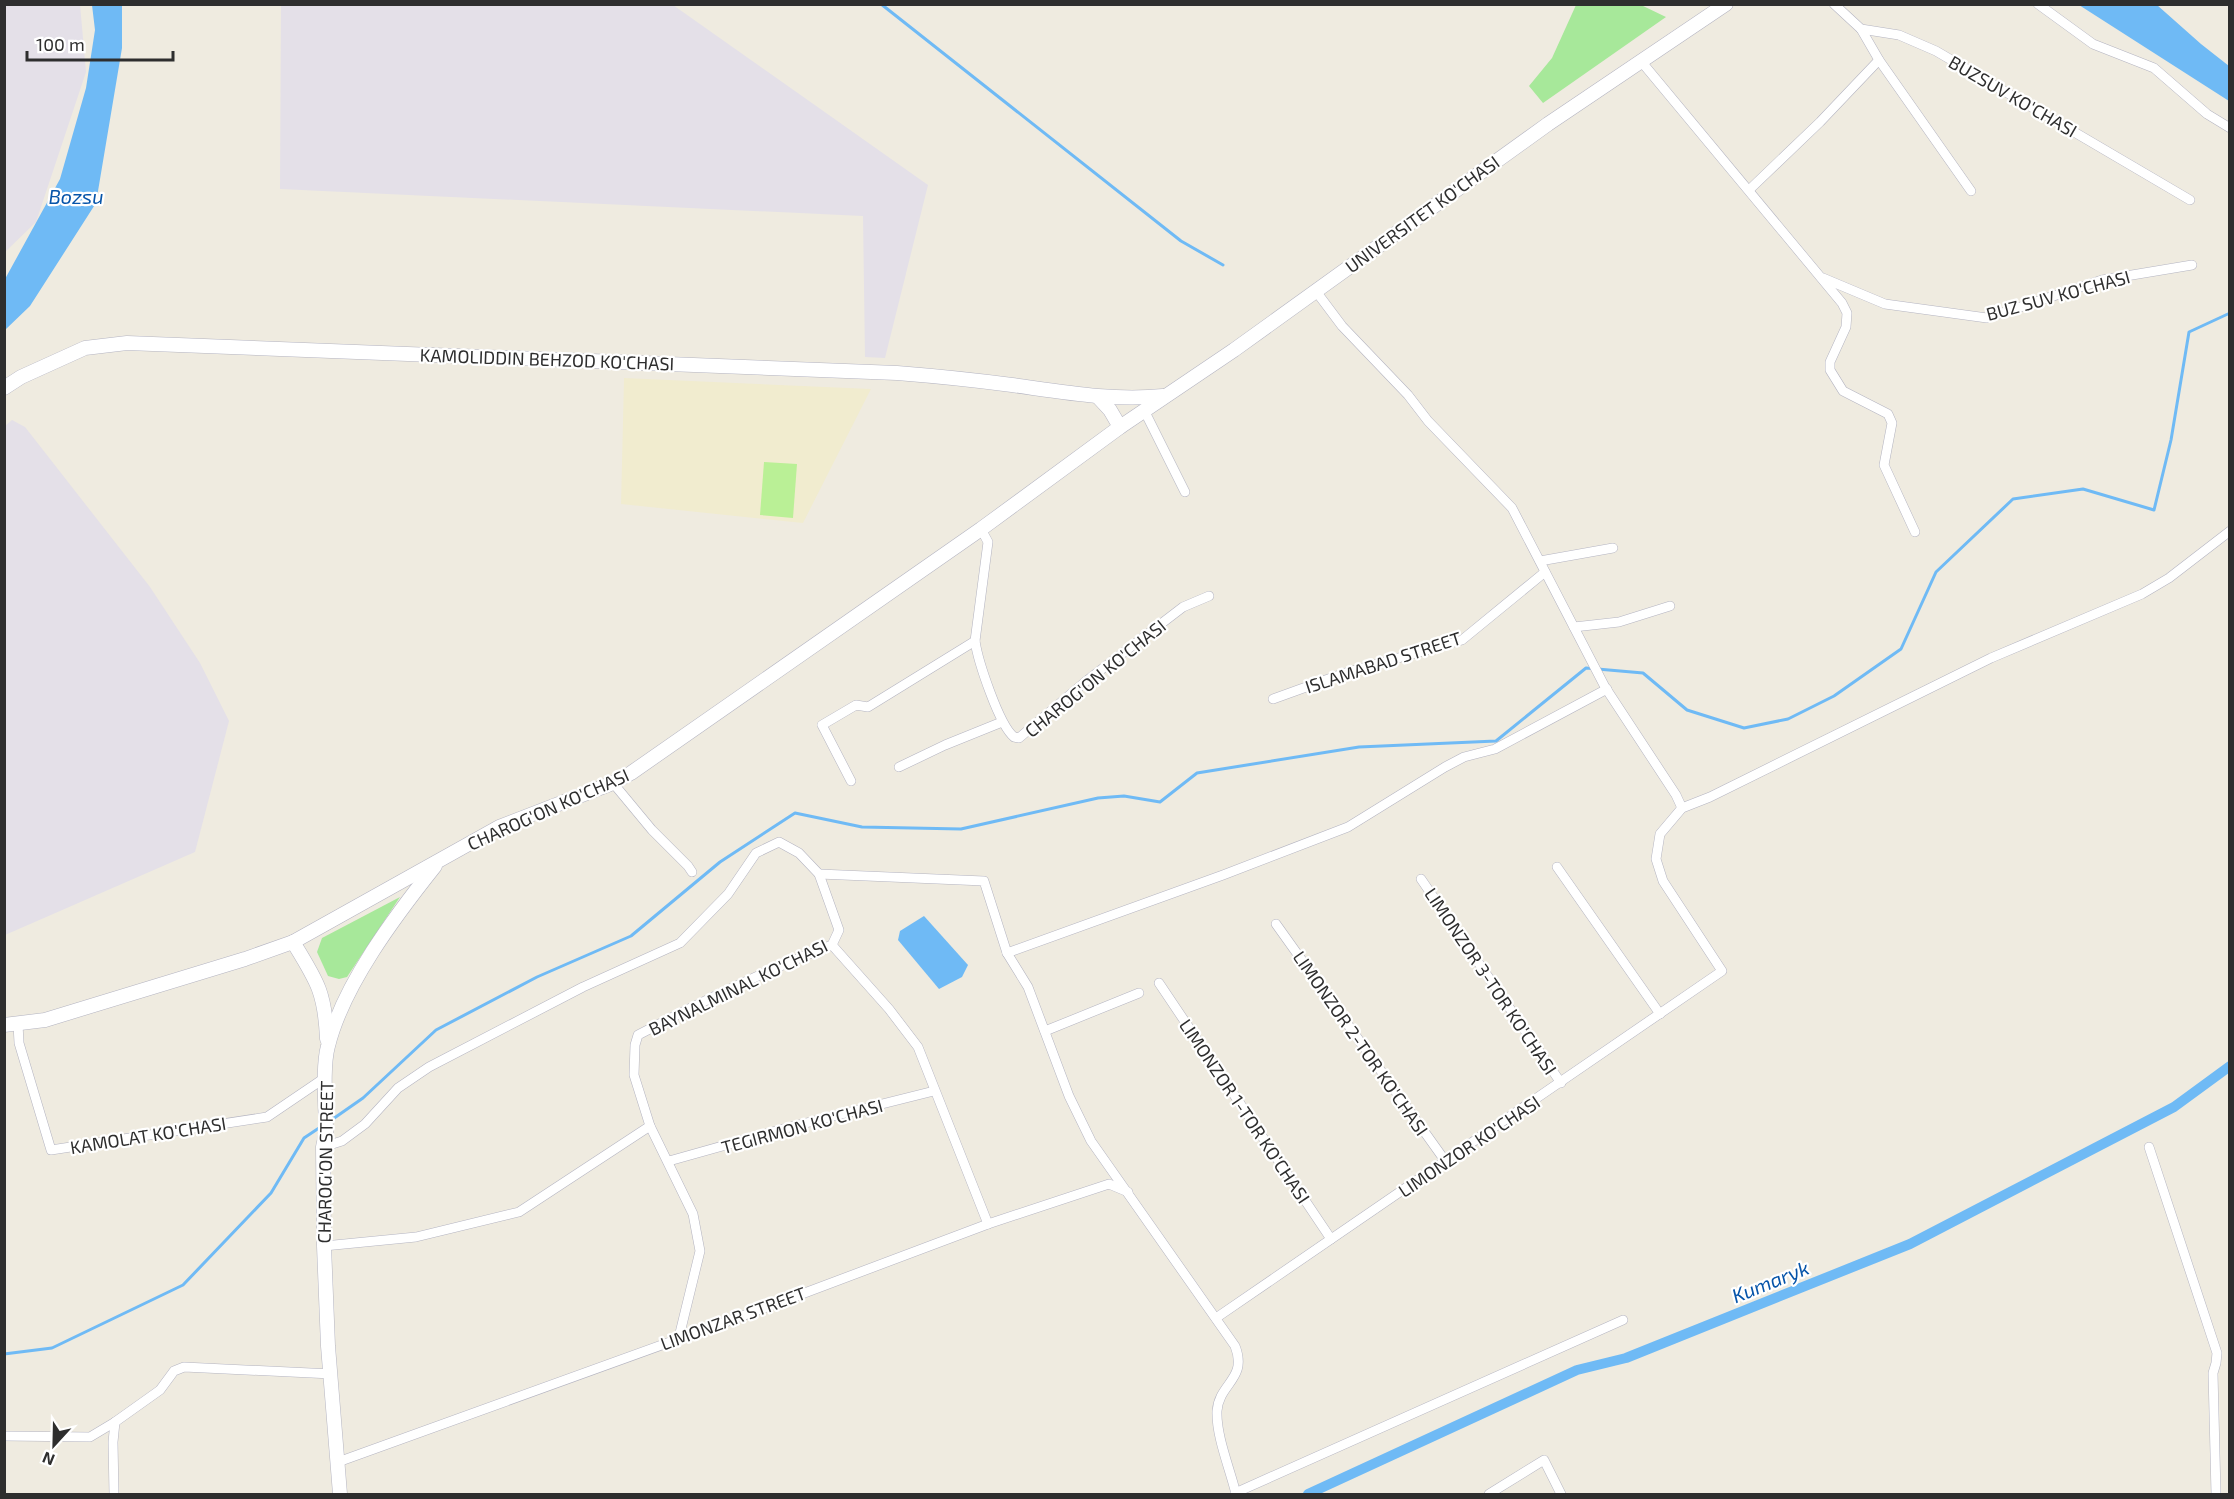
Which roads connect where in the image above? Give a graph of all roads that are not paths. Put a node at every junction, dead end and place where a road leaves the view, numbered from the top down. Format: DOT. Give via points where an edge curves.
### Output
graph roads {
  1 [pos="1726,4"];
  2 [pos="1834,4"];
  3 [pos="2038,4"];
  4 [pos="1861,29"];
  5 [pos="1640,60"];
  6 [pos="1879,60"];
  7 [pos="2229,128"];
  8 [pos="1749,190"];
  9 [pos="1971,191"];
  10 [pos="2190,200"];
  11 [pos="2192,265"];
  12 [pos="1821,278"];
  13 [pos="1315,290"];
  14 [pos="4,388"];
  15 [pos="1164,396"];
  16 [pos="1098,397"];
  17 [pos="1144,410"];
  18 [pos="1120,427"];
  19 [pos="1185,492"];
  20 [pos="981,529"];
  21 [pos="2229,531"];
  22 [pos="1915,532"];
  23 [pos="1613,548"];
  24 [pos="1540,561"];
  25 [pos="1545,572"];
  26 [pos="1209,596"];
  27 [pos="1670,606"];
  28 [pos="1574,627"];
  29 [pos="975,641"];
  30 [pos="1605,687"];
  31 [pos="1273,699"];
  32 [pos="1002,722"];
  33 [pos="898,767"];
  34 [pos="851,781"];
  35 [pos="613,783"];
  36 [pos="1682,808"];
  37 [pos="438,862"];
  38 [pos="1557,867"];
  39 [pos="692,872"];
  40 [pos="819,874"];
  41 [pos="1421,879"];
  42 [pos="1276,924"];
  43 [pos="293,942"];
  44 [pos="832,945"];
  45 [pos="1007,952"];
  46 [pos="1159,983"];
  47 [pos="1138,993"];
  48 [pos="1660,1014"];
  49 [pos="11,1025"];
  50 [pos="1045,1031"];
  51 [pos="327,1047"];
  52 [pos="326,1077"];
  53 [pos="1561,1083"];
  54 [pos="934,1091"];
  55 [pos="650,1126"];
  56 [pos="324,1140"];
  57 [pos="2149,1147"];
  58 [pos="669,1161"];
  59 [pos="1446,1162"];
  60 [pos="1128,1192"];
  61 [pos="988,1224"];
  62 [pos="1331,1239"];
  63 [pos="324,1246"];
  64 [pos="1216,1318"];
  65 [pos="1623,1320"];
  66 [pos="679,1337"];
  67 [pos="332,1374"];
  68 [pos="116,1422"];
  69 [pos="4,1436"];
  70 [pos="338,1462"];
  71 [pos="114,1494"];
  72 [pos="340,1494"];
  73 [pos="1236,1494"];
  74 [pos="1489,1494"];
  75 [pos="1562,1494"];
  76 [pos="2216,1494"];
  1 -- 5 [label="main road, UNIVERSITET KO'CHASI"];
  2 -- 4 [label="street"];
  3 -- 7 [label="street" via="2092,44 2154,68"];
  4 -- 6 [label="street"];
  4 -- 10 [label="street, BUZSUV KO'CHASI" via="1899,35 1936,51"];
  5 -- 8 [label="street"];
  5 -- 13 [label="main road, UNIVERSITET KO'CHASI"];
  6 -- 8 [label="street"];
  6 -- 9 [label="street"];
  8 -- 12 [label="street"];
  11 -- 12 [label="street, BUZ SUV KO'CHASI" via="2102,280 1987,318 1885,304"];
  12 -- 22 [label="street" via="1847,313 1846,327 1830,370 1843,391 1888,414 1892,423 1884,465"];
  13 -- 15 [label="main road, UNIVERSITET KO'CHASI"];
  13 -- 24 [label="street" via="1342,326 1512,508"];
  14 -- 16 [label="main road, KAMOLIDDIN BEHZOD KO'CHASI" via="85,348 127,343 897,373 965,378"];
  15 -- 16 [label="main road, KAMOLIDDIN BEHZOD KO'CHASI"];
  15 -- 17 [label="main road, UNIVERSITET KO'CHASI"];
  16 -- 18 [label="main road"];
  17 -- 18 [label="main road, UNIVERSITET KO'CHASI"];
  17 -- 19 [label="street"];
  18 -- 20 [label="main road, CHAROG'ON KO'CHASI"];
  20 -- 29 [label="street, CHAROG'ON KO'CHASI" via="988,542"];
  20 -- 35 [label="main road, CHAROG'ON KO'CHASI"];
  21 -- 36 [label="street" via="2201,555 2142,594 1991,658"];
  23 -- 24 [label="street"];
  24 -- 25 [label="street"];
  25 -- 28 [label="street"];
  25 -- 31 [label="street, ISLAMABAD STREET" via="1462,640 1345,673"];
  26 -- 32 [label="street, CHAROG'ON KO'CHASI" via="1151,632 1019,738 1009,734"];
  27 -- 28 [label="street" via="1619,622"];
  28 -- 30 [label="street"];
  29 -- 32 [label="street, CHAROG'ON KO'CHASI"];
  29 -- 34 [label="street" via="868,706 856,705 822,725"];
  30 -- 36 [label="street"];
  30 -- 45 [label="street" via="1495,749 1445,767 1348,827"];
  32 -- 33 [label="street"];
  35 -- 37 [label="main road, CHAROG'ON KO'CHASI" via="499,827"];
  35 -- 39 [label="street"];
  36 -- 48 [label="street, LIMONZOR KO'CHASI" via="1660,834 1656,859 1663,881 1722,971"];
  37 -- 43 [label="main road, CHAROG'ON KO'CHASI"];
  37 -- 51 [label="main road, CHAROG'ON STREET" via="356,978"];
  38 -- 48 [label="street"];
  40 -- 44 [label="street, BAYNALMINAL KO'CHASI" via="839,930"];
  40 -- 45 [label="street" via="984,881"];
  40 -- 56 [label="street, BAYNALMINAL KO'CHASI" via="799,853 778,842 756,853 728,894 680,943 584,987 429,1067 398,1088 365,1124 342,1141"];
  41 -- 53 [label="street, LIMONZOR 3-TOR KO'CHASI"];
  42 -- 59 [label="street, LIMONZOR 2-TOR KO'CHASI"];
  43 -- 49 [label="main road, CHAROG'ON KO'CHASI" via="57,1017"];
  43 -- 51 [label="main road" via="323,996"];
  44 -- 54 [label="street" via="918,1047"];
  44 -- 55 [label="street, BAYNALMINAL KO'CHASI" via="792,960 638,1035 634,1076"];
  45 -- 50 [label="street" via="1028,987"];
  46 -- 62 [label="street, LIMONZOR 1-TOR KO'CHASI"];
  47 -- 50 [label="street"];
  48 -- 53 [label="street, LIMONZOR KO'CHASI"];
  49 -- 52 [label="street, KAMOLAT KO'CHASI" via="51,1150 267,1117"];
  50 -- 60 [label="street" via="1091,1141"];
  51 -- 52 [label="main road, CHAROG'ON STREET"];
  52 -- 56 [label="main road, CHAROG'ON STREET"];
  53 -- 59 [label="street, LIMONZOR KO'CHASI"];
  54 -- 58 [label="street, TEGIRMON KO'CHASI"];
  54 -- 61 [label="street"];
  55 -- 58 [label="street, BAYNALMINAL KO'CHASI"];
  55 -- 63 [label="street" via="519,1212 416,1237"];
  56 -- 63 [label="main road, CHAROG'ON STREET"];
  57 -- 76 [label="street" via="2217,1353 2213,1373"];
  58 -- 66 [label="street, BAYNALMINAL KO'CHASI" via="693,1214 700,1251"];
  59 -- 62 [label="street, LIMONZOR KO'CHASI"];
  60 -- 61 [label="street, LIMONZAR STREET" via="1108,1184"];
  60 -- 64 [label="street"];
  61 -- 66 [label="street, LIMONZAR STREET"];
  62 -- 64 [label="street, LIMONZOR KO'CHASI"];
  63 -- 67 [label="main road, CHAROG'ON STREET"];
  64 -- 73 [label="street" via="1240,1358 1238,1370 1217,1410"];
  65 -- 73 [label="street"];
  66 -- 70 [label="street, LIMONZAR STREET"];
  67 -- 68 [label="street" via="184,1367 174,1371 160,1390"];
  67 -- 70 [label="main road, CHAROG'ON STREET"];
  68 -- 69 [label="street" via="90,1437"];
  68 -- 71 [label="street"];
  70 -- 72 [label="main road, CHAROG'ON STREET"];
  74 -- 75 [label="street" via="1544,1460"];
}
